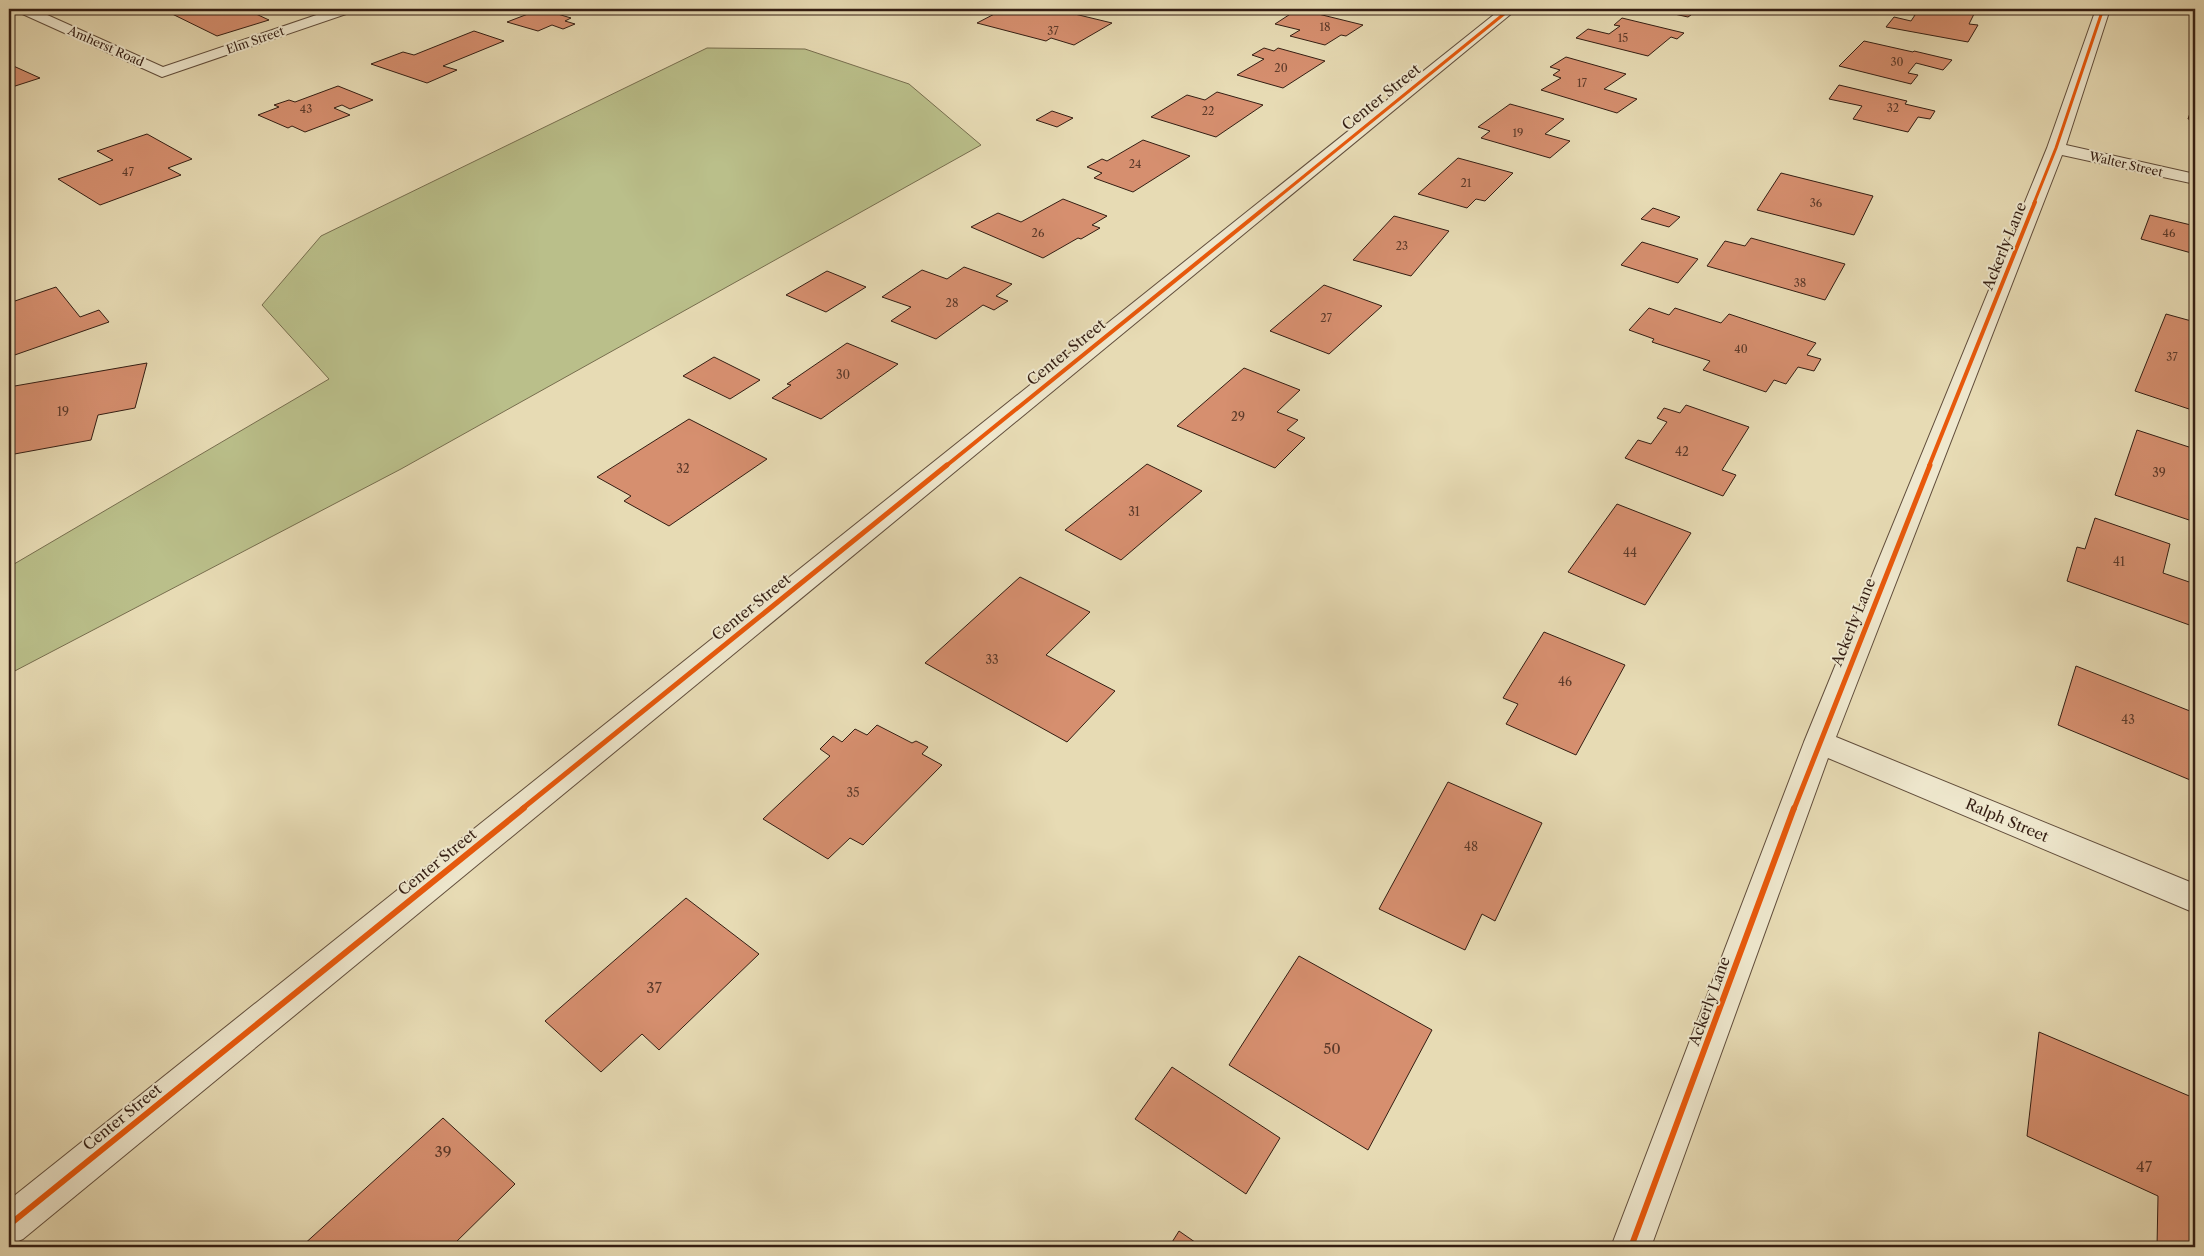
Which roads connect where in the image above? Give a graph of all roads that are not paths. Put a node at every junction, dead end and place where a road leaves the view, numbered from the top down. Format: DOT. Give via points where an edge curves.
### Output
graph roads {
  1 [pos="23,9"];
  2 [pos="347,9"];
  3 [pos="1510,9"];
  4 [pos="2103,9"];
  5 [pos="162,72"];
  6 [pos="2056,148"];
  7 [pos="2195,179"];
  8 [pos="1819,742"];
  9 [pos="2195,899"];
  10 [pos="9,1225"];
  11 [pos="1632,1247"];
  1 -- 5 [label="street, Amherst Road"];
  2 -- 5 [label="street, Elm Street"];
  3 -- 10 [label="street, Center Street"];
  4 -- 6 [label="street, Ackerly Lane"];
  6 -- 7 [label="street, Walter Street"];
  6 -- 8 [label="street, Ackerly Lane"];
  8 -- 9 [label="street, Ralph Street"];
  8 -- 11 [label="street, Ackerly Lane"];
}
